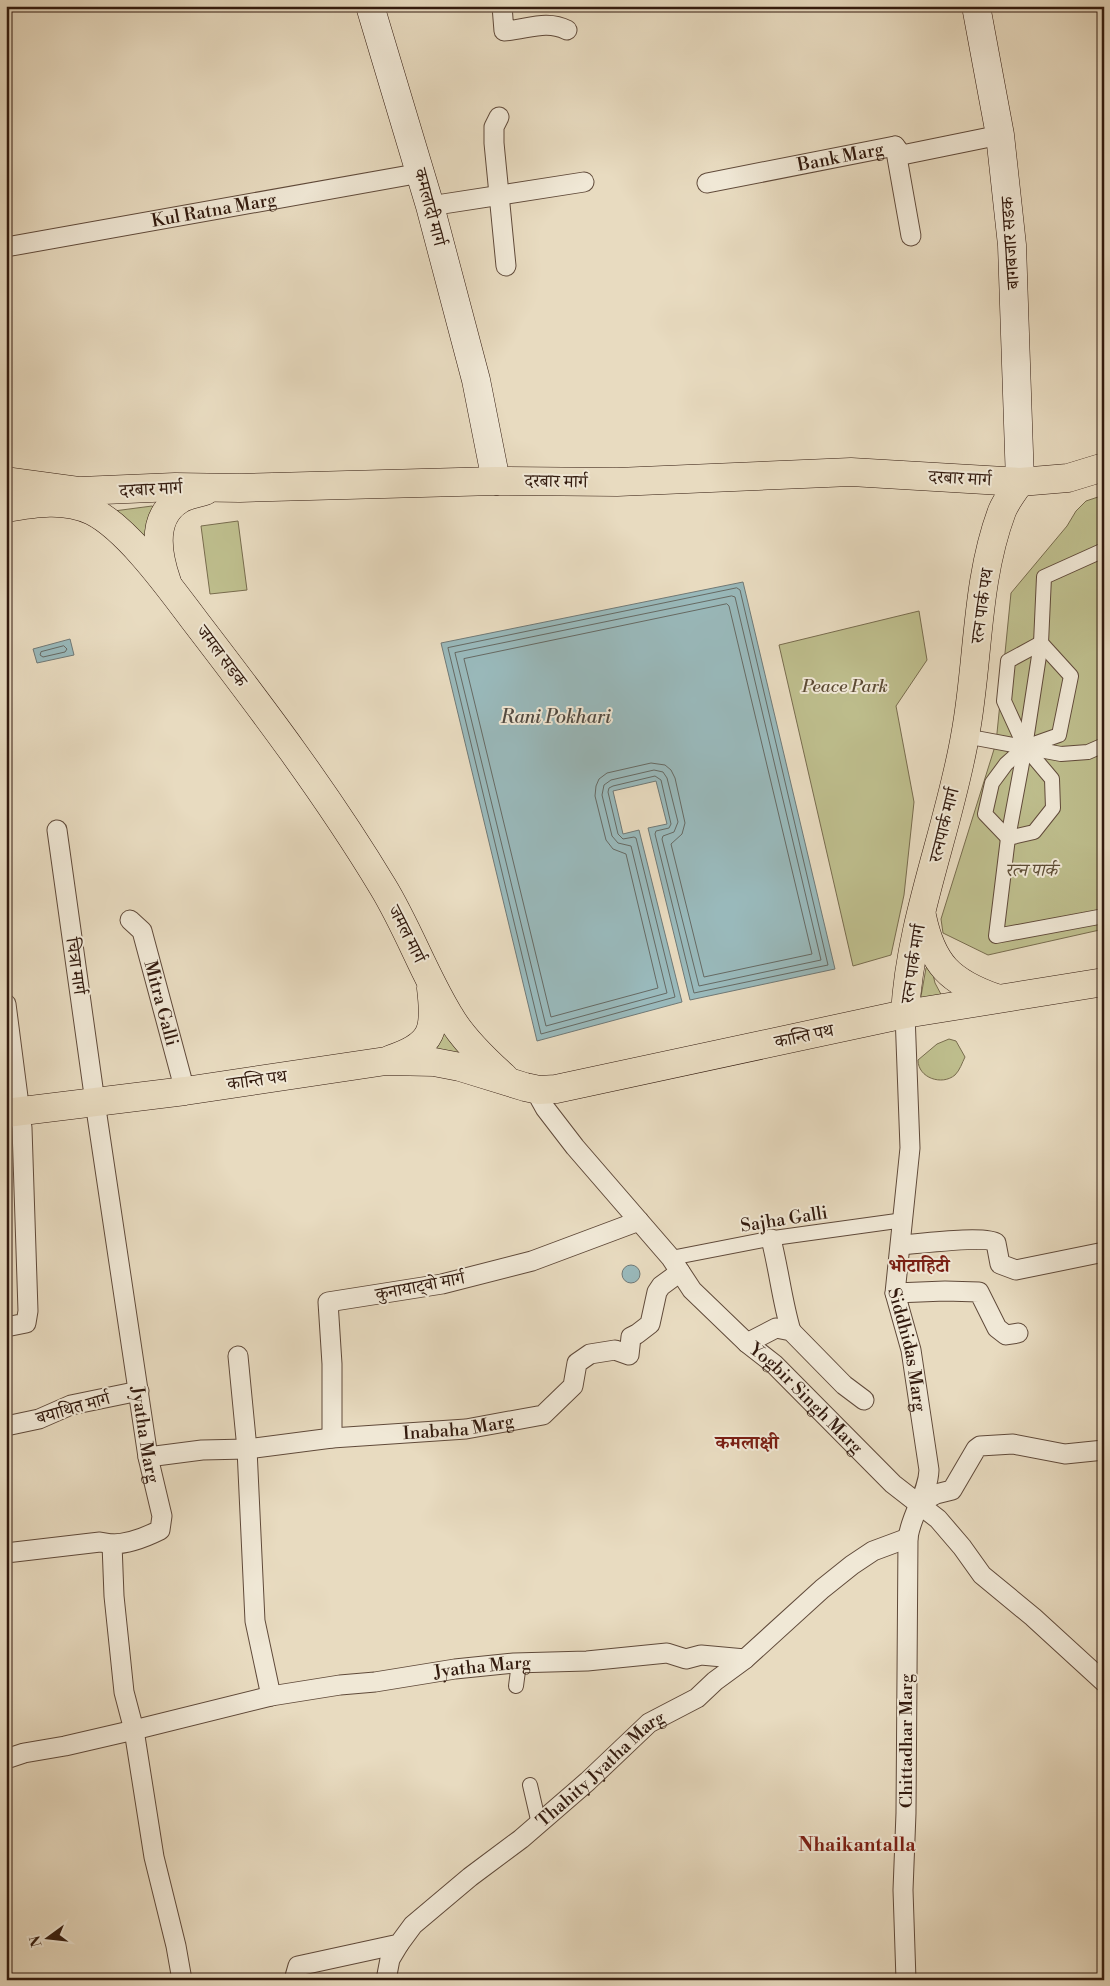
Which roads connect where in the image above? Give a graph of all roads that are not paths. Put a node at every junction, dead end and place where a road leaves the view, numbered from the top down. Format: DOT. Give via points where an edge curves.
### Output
graph roads {
  1 [pos="370,6"];
  2 [pos="502,6"];
  3 [pos="976,6"];
  4 [pos="567,30"];
  5 [pos="499,117"];
  6 [pos="1000,135"];
  7 [pos="896,146"];
  8 [pos="421,173"];
  9 [pos="584,182"];
  10 [pos="707,183"];
  11 [pos="498,195"];
  12 [pos="430,206"];
  13 [pos="911,236"];
  14 [pos="6,247"];
  15 [pos="506,266"];
  16 [pos="1104,467"];
  17 [pos="6,480"];
  18 [pos="496,481"];
  19 [pos="1020,482"];
  20 [pos="223,486"];
  21 [pos="6,508"];
  22 [pos="1104,550"];
  23 [pos="167,584"];
  24 [pos="1041,643"];
  25 [pos="965,736"];
  26 [pos="1104,745"];
  27 [pos="1026,747"];
  28 [pos="57,830"];
  29 [pos="1008,838"];
  30 [pos="384,888"];
  31 [pos="922,915"];
  32 [pos="1104,916"];
  33 [pos="130,920"];
  34 [pos="430,979"];
  35 [pos="1104,982"];
  36 [pos="996,998"];
  37 [pos="6,1004"];
  38 [pos="905,1014"];
  39 [pos="386,1061"];
  40 [pos="507,1080"];
  41 [pos="539,1090"];
  42 [pos="185,1091"];
  43 [pos="95,1102"];
  44 [pos="14,1112"];
  45 [pos="904,1220"];
  46 [pos="639,1221"];
  47 [pos="771,1239"];
  48 [pos="901,1245"];
  49 [pos="1104,1252"];
  50 [pos="675,1265"];
  51 [pos="895,1293"];
  52 [pos="6,1327"];
  53 [pos="791,1331"];
  54 [pos="1018,1333"];
  55 [pos="746,1343"];
  56 [pos="238,1356"];
  57 [pos="139,1391"];
  58 [pos="864,1400"];
  59 [pos="6,1426"];
  60 [pos="332,1438"];
  61 [pos="247,1448"];
  62 [pos="1104,1450"];
  63 [pos="148,1457"];
  64 [pos="919,1503"];
  65 [pos="908,1538"];
  66 [pos="112,1544"];
  67 [pos="6,1552"];
  68 [pos="744,1659"];
  69 [pos="519,1663"];
  70 [pos="1104,1682"];
  71 [pos="516,1686"];
  72 [pos="272,1696"];
  73 [pos="134,1730"];
  74 [pos="6,1759"];
  75 [pos="530,1785"];
  76 [pos="539,1824"];
  77 [pos="399,1944"];
  78 [pos="182,1980"];
  79 [pos="294,1980"];
  80 [pos="386,1980"];
  81 [pos="906,1980"];
  1 -- 8 [label="main road, कमलादी मार्ग"];
  2 -- 4 [label="street" via="504,31 544,25"];
  3 -- 6 [label="main road, बागबजार सडक"];
  5 -- 11 [label="street" via="494,126"];
  6 -- 7 [label="street, Bank Marg" via="902,155"];
  6 -- 19 [label="main road, बागबजार सडक" via="1012,245"];
  7 -- 10 [label="street, Bank Marg"];
  7 -- 13 [label="street"];
  8 -- 12 [label="main road, कमलादी मार्ग"];
  8 -- 14 [label="street, Kul Ratna Marg"];
  9 -- 11 [label="street"];
  11 -- 12 [label="street"];
  11 -- 15 [label="street"];
  12 -- 18 [label="main road, कमलादी मार्ग" via="476,380"];
  16 -- 19 [label="main road, दरबार मार्ग" via="1068,478"];
  17 -- 20 [label="main road, दरबार मार्ग" via="80,492"];
  18 -- 19 [label="main road, दरबार मार्ग" via="617,482 852,472"];
  18 -- 20 [label="main road, दरबार मार्ग"];
  19 -- 25 [label="main road, रत्न पार्क पथ" via="1003,510 987,566"];
  20 -- 23 [label="main road" via="179,500 163,520 158,534 159,550"];
  21 -- 23 [label="main road, जमल सडक" via="51,502 90,510 108,520"];
  22 -- 24 [label="street" via="1044,577"];
  23 -- 30 [label="main road, जमल सडक" via="305,767"];
  24 -- 27 [label="street"];
  24 -- 27 [label="street" via="1008,661 1004,700"];
  24 -- 27 [label="street" via="1071,676 1059,735"];
  25 -- 27 [label="street"];
  25 -- 31 [label="main road, रत्नपार्क मार्ग"];
  26 -- 27 [label="street" via="1088,752 1061,754"];
  27 -- 29 [label="street"];
  27 -- 29 [label="street" via="1006,764 992,783 985,814"];
  27 -- 29 [label="street" via="1052,779 1053,808 1034,832"];
  28 -- 43 [label="street, चित्रा मार्ग"];
  29 -- 32 [label="street" via="996,936"];
  30 -- 34 [label="main road, जमल मार्ग"];
  31 -- 36 [label="main road" via="932,953 945,968 977,992"];
  31 -- 38 [label="main road, रत्न पार्क मार्ग" via="912,956"];
  33 -- 42 [label="street, Mitra Galli" via="142,931"];
  34 -- 39 [label="main road" via="434,1013 432,1028 412,1052"];
  34 -- 40 [label="main road, कान्ति पथ" via="449,1016 486,1061"];
  35 -- 36 [label="main road, कान्ति पथ"];
  36 -- 38 [label="main road, कान्ति पथ"];
  37 -- 44 [label="street"];
  38 -- 41 [label="main road, कान्ति पथ"];
  38 -- 45 [label="street, Siddhidas Marg" via="910,1148"];
  39 -- 40 [label="main road, कान्ति पथ" via="434,1062"];
  39 -- 42 [label="main road, कान्ति पथ"];
  40 -- 41 [label="main road, कान्ति पथ"];
  41 -- 46 [label="street, Yogbir Singh Marg" via="545,1108"];
  42 -- 43 [label="main road, कान्ति पथ"];
  43 -- 44 [label="main road, कान्ति पथ"];
  43 -- 57 [label="street, Jyatha Marg"];
  44 -- 52 [label="street" via="28,1311 26,1323"];
  45 -- 47 [label="street, Sajha Galli"];
  45 -- 48 [label="street, Siddhidas Marg"];
  46 -- 50 [label="street, Yogbir Singh Marg"];
  46 -- 60 [label="street, कुनायाट्वो मार्ग" via="532,1261 442,1284 328,1302"];
  47 -- 50 [label="street, Sajha Galli"];
  47 -- 53 [label="street"];
  48 -- 49 [label="street" via="990,1240 996,1243 1000,1264 1016,1270"];
  48 -- 51 [label="street, Siddhidas Marg"];
  50 -- 55 [label="street, Yogbir Singh Marg" via="692,1290"];
  50 -- 60 [label="street, Inabaha Marg" via="657,1292 650,1324 631,1337 629,1356 615,1350 590,1354 577,1363 573,1386 543,1415 466,1429"];
  51 -- 54 [label="street" via="979,1292 997,1328 1006,1335"];
  51 -- 64 [label="street, Siddhidas Marg" via="911,1350 926,1448 928,1482"];
  53 -- 55 [label="street" via="776,1328"];
  53 -- 58 [label="street" via="844,1385"];
  55 -- 64 [label="street, Yogbir Singh Marg" via="774,1364 893,1484"];
  56 -- 61 [label="street"];
  57 -- 59 [label="street, बयाथित मार्ग" via="71,1405 40,1419"];
  57 -- 63 [label="street, Jyatha Marg"];
  60 -- 61 [label="street, Inabaha Marg"];
  61 -- 63 [label="street, Inabaha Marg"];
  61 -- 72 [label="street" via="256,1621"];
  62 -- 64 [label="street" via="1065,1454 1013,1444 980,1446 952,1490"];
  63 -- 66 [label="street, Jyatha Marg" via="162,1516 160,1530 124,1544"];
  64 -- 65 [label="street, Chittadhar Marg"];
  64 -- 70 [label="street, Yogbir Singh Marg" via="938,1519 982,1575 1033,1616"];
  65 -- 68 [label="street, Thahity Jyatha Marg" via="874,1551 852,1565"];
  65 -- 81 [label="street, Chittadhar Marg" via="903,1890"];
  66 -- 67 [label="street" via="100,1542"];
  66 -- 73 [label="street" via="124,1692"];
  68 -- 69 [label="street, Jyatha Marg" via="701,1656 686,1659 667,1653 586,1661"];
  68 -- 76 [label="street, Thahity Jyatha Marg" via="697,1698 649,1723"];
  69 -- 71 [label="street"];
  69 -- 72 [label="street, Jyatha Marg" via="455,1669"];
  72 -- 73 [label="street, Jyatha Marg"];
  73 -- 74 [label="street, Jyatha Marg"];
  73 -- 78 [label="street" via="154,1857"];
  75 -- 76 [label="street"];
  76 -- 77 [label="street, Thahity Jyatha Marg" via="470,1876 413,1925"];
  77 -- 79 [label="street" via="298,1966"];
  77 -- 80 [label="street, Thahity Jyatha Marg" via="390,1959"];
}
